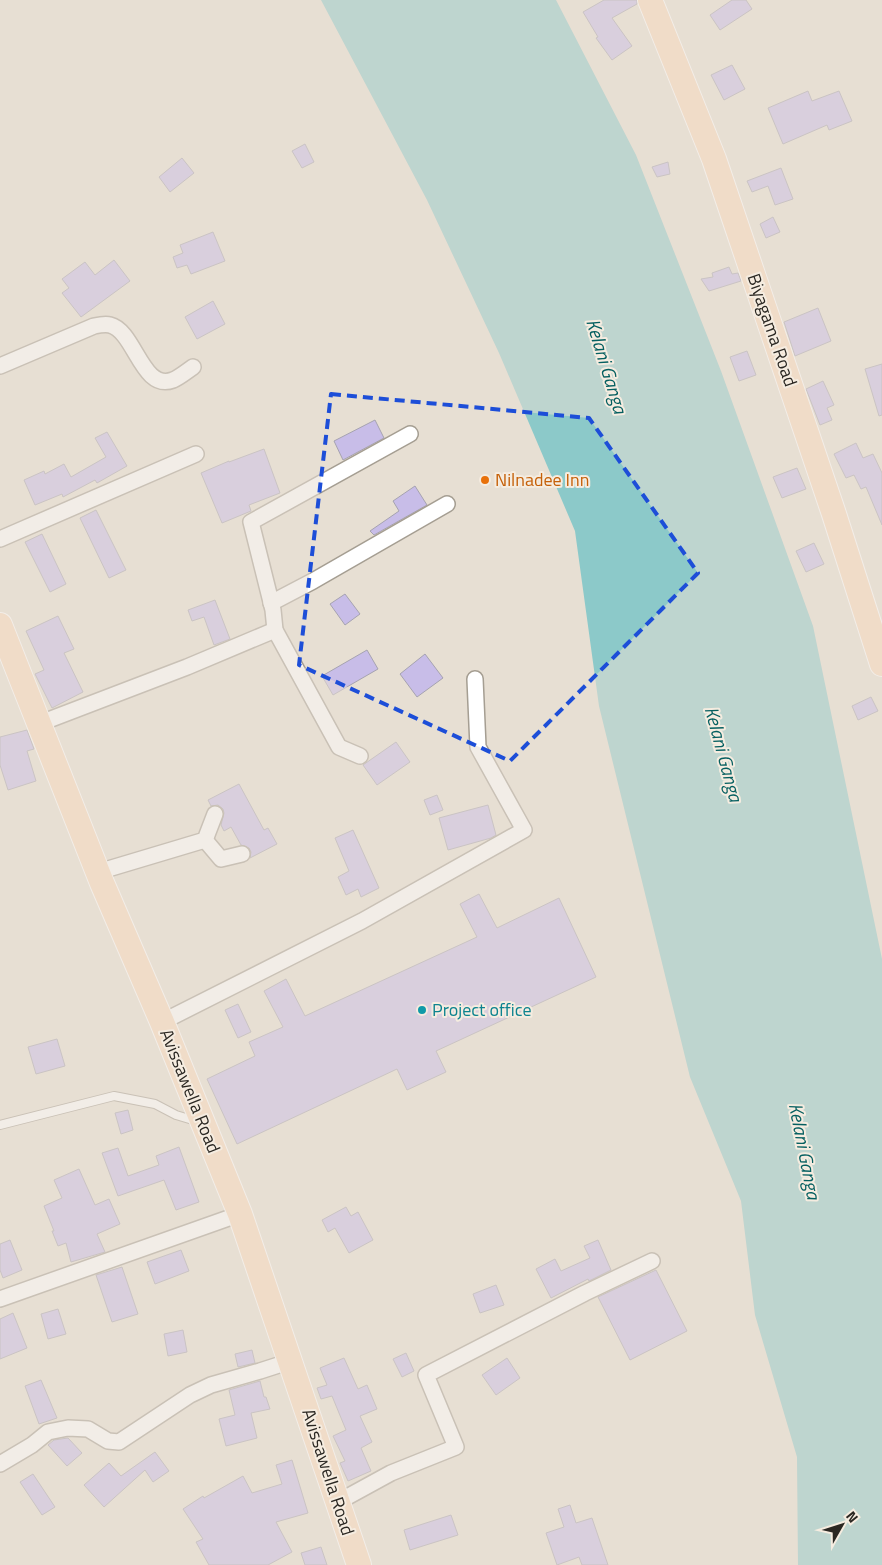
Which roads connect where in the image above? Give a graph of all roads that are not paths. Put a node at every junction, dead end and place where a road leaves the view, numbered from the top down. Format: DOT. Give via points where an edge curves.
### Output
graph roads {
  1 [pos="650,0"];
  2 [pos="0,366"];
  3 [pos="193,367"];
  4 [pos="410,434"];
  5 [pos="196,454"];
  6 [pos="446,504"];
  7 [pos="0,539"];
  8 [pos="271,603"];
  9 [pos="0,625"];
  10 [pos="275,630"];
  11 [pos="882,664"];
  12 [pos="475,679"];
  13 [pos="38,724"];
  14 [pos="360,756"];
  15 [pos="215,814"];
  16 [pos="205,840"];
  17 [pos="242,854"];
  18 [pos="98,872"];
  19 [pos="162,1022"];
  20 [pos="203,1123"];
  21 [pos="0,1125"];
  22 [pos="240,1214"];
  23 [pos="652,1261"];
  24 [pos="0,1299"];
  25 [pos="290,1361"];
  26 [pos="0,1464"];
  27 [pos="338,1502"];
  28 [pos="358,1565"];
  1 -- 11 [label="main road, Biyagama Road" via="714,159"];
  2 -- 3 [label="street" via="94,326 110,325 124,333 147,372 158,380 172,380"];
  4 -- 8 [label="street" via="251,522"];
  5 -- 7 [label="street"];
  6 -- 8 [label="street"];
  8 -- 10 [label="street"];
  9 -- 13 [label="main road, Avissawella Road"];
  10 -- 13 [label="street"];
  10 -- 14 [label="street" via="339,747"];
  12 -- 19 [label="street" via="478,747 524,830 362,921"];
  13 -- 18 [label="main road, Avissawella Road"];
  15 -- 16 [label="street"];
  16 -- 17 [label="street" via="221,860"];
  16 -- 18 [label="street"];
  18 -- 19 [label="main road, Avissawella Road"];
  19 -- 20 [label="main road, Avissawella Road"];
  20 -- 21 [label="lane" via="155,1104 114,1096"];
  20 -- 22 [label="main road, Avissawella Road"];
  22 -- 24 [label="street"];
  22 -- 25 [label="main road, Avissawella Road"];
  23 -- 27 [label="street" via="426,1375 456,1447 390,1473"];
  25 -- 26 [label="street" via="211,1385 190,1395 119,1442 108,1441 88,1429 68,1428 48,1432"];
  25 -- 27 [label="main road, Avissawella Road"];
  27 -- 28 [label="main road, Avissawella Road"];
}
